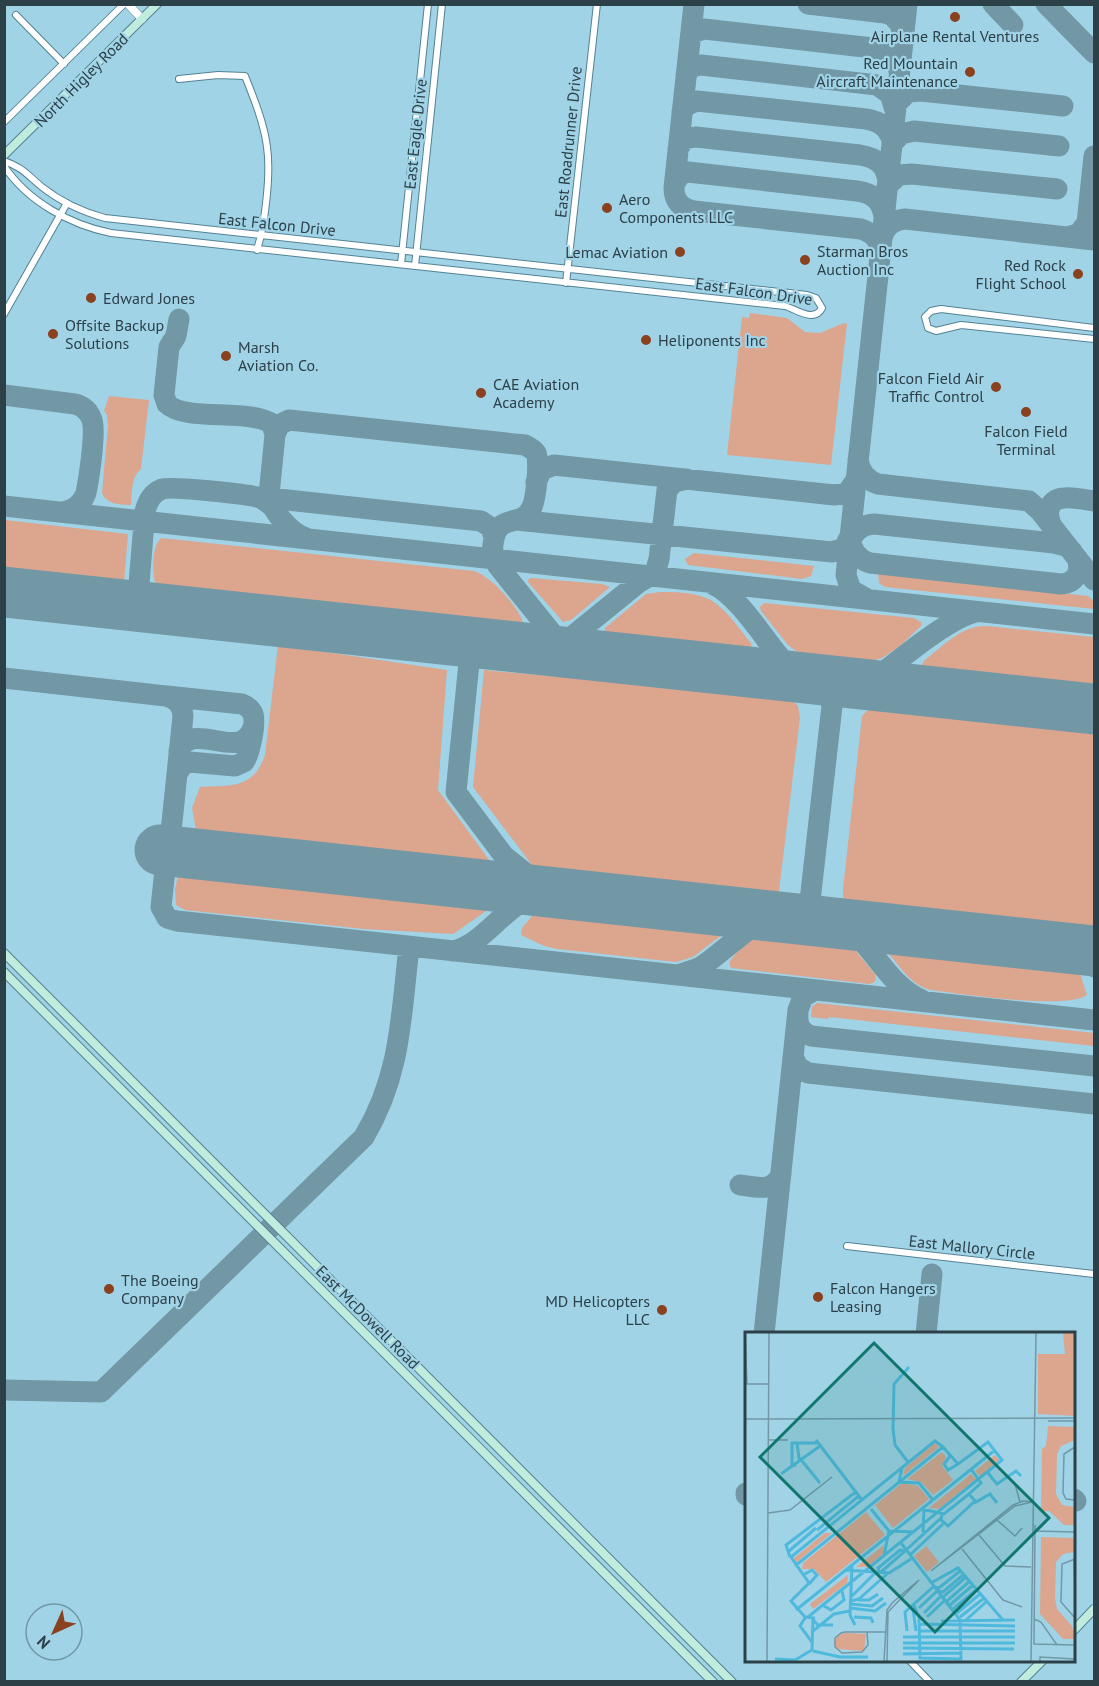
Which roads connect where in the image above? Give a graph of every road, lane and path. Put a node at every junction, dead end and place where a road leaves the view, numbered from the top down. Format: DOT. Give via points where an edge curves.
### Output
graph roads {
  1 [pos="126,4"];
  2 [pos="157,4"];
  3 [pos="429,4"];
  4 [pos="442,4"];
  5 [pos="597,4"];
  6 [pos="16,15"];
  7 [pos="142,19"];
  8 [pos="64,64"];
  9 [pos="179,79"];
  10 [pos="4,122"];
  11 [pos="416,124"];
  12 [pos="430,126"];
  13 [pos="4,155"];
  14 [pos="4,161"];
  15 [pos="4,166"];
  16 [pos="67,203"];
  17 [pos="60,215"];
  18 [pos="261,236"];
  19 [pos="257,250"];
  20 [pos="402,251"];
  21 [pos="416,253"];
  22 [pos="401,264"];
  23 [pos="415,266"];
  24 [pos="567,269"];
  25 [pos="566,283"];
  26 [pos="4,314"];
  27 [pos="1095,327"];
  28 [pos="1095,339"];
  29 [pos="4,953"];
  30 [pos="4,972"];
  31 [pos="847,1246"];
  32 [pos="1095,1274"];
  33 [pos="632,1581"];
  34 [pos="622,1590"];
  35 [pos="1095,1609"];
  36 [pos="1075,1629"];
  37 [pos="911,1662"];
  38 [pos="1041,1662"];
  39 [pos="713,1682"];
  40 [pos="732,1682"];
  41 [pos="930,1682"];
  42 [pos="1022,1682"];
  1 -- 7 [label="street"];
  1 -- 8 [label="street, North Higley Road"];
  2 -- 7 [label="main road, North Higley Road"];
  3 -- 11 [label="street, East Eagle Drive"];
  4 -- 12 [label="street, East Eagle Drive"];
  5 -- 24 [label="street, East Roadrunner Drive"];
  6 -- 8 [label="street"];
  7 -- 13 [label="main road, North Higley Road"];
  8 -- 10 [label="street, North Higley Road"];
  9 -- 18 [label="street" via="245,76 268,149"];
  11 -- 12 [label="street"];
  11 -- 20 [label="street, East Eagle Drive"];
  12 -- 21 [label="street, East Eagle Drive"];
  14 -- 16 [label="street, East Falcon Drive" via="20,167"];
  15 -- 17 [label="street, East Falcon Drive" via="31,196"];
  16 -- 17 [label="street"];
  16 -- 18 [label="street, East Falcon Drive" via="105,218"];
  17 -- 19 [label="street, East Falcon Drive" via="111,233"];
  17 -- 26 [label="street"];
  18 -- 19 [label="street"];
  18 -- 20 [label="street, East Falcon Drive"];
  19 -- 22 [label="street, East Falcon Drive"];
  20 -- 21 [label="street, East Falcon Drive"];
  20 -- 22 [label="street, East Eagle Drive"];
  21 -- 23 [label="street, East Eagle Drive"];
  21 -- 24 [label="street, East Falcon Drive"];
  22 -- 23 [label="street, East Falcon Drive"];
  23 -- 25 [label="street, East Falcon Drive"];
  24 -- 25 [label="street, East Roadrunner Drive"];
  24 -- 25 [label="street, East Falcon Drive" via="807,295 819,300 822,308 812,316 785,306"];
  27 -- 28 [label="street" via="941,309 925,317 928,328 936,331 961,325"];
  29 -- 33 [label="main road, East McDowell Road"];
  30 -- 34 [label="main road, East McDowell Road"];
  31 -- 32 [label="street, East Mallory Circle"];
  33 -- 34 [label="main road"];
  33 -- 40 [label="main road, East McDowell Road"];
  34 -- 39 [label="main road, East McDowell Road"];
  35 -- 36 [label="main road"];
  37 -- 41 [label="street"];
  38 -- 42 [label="main road"];
}
